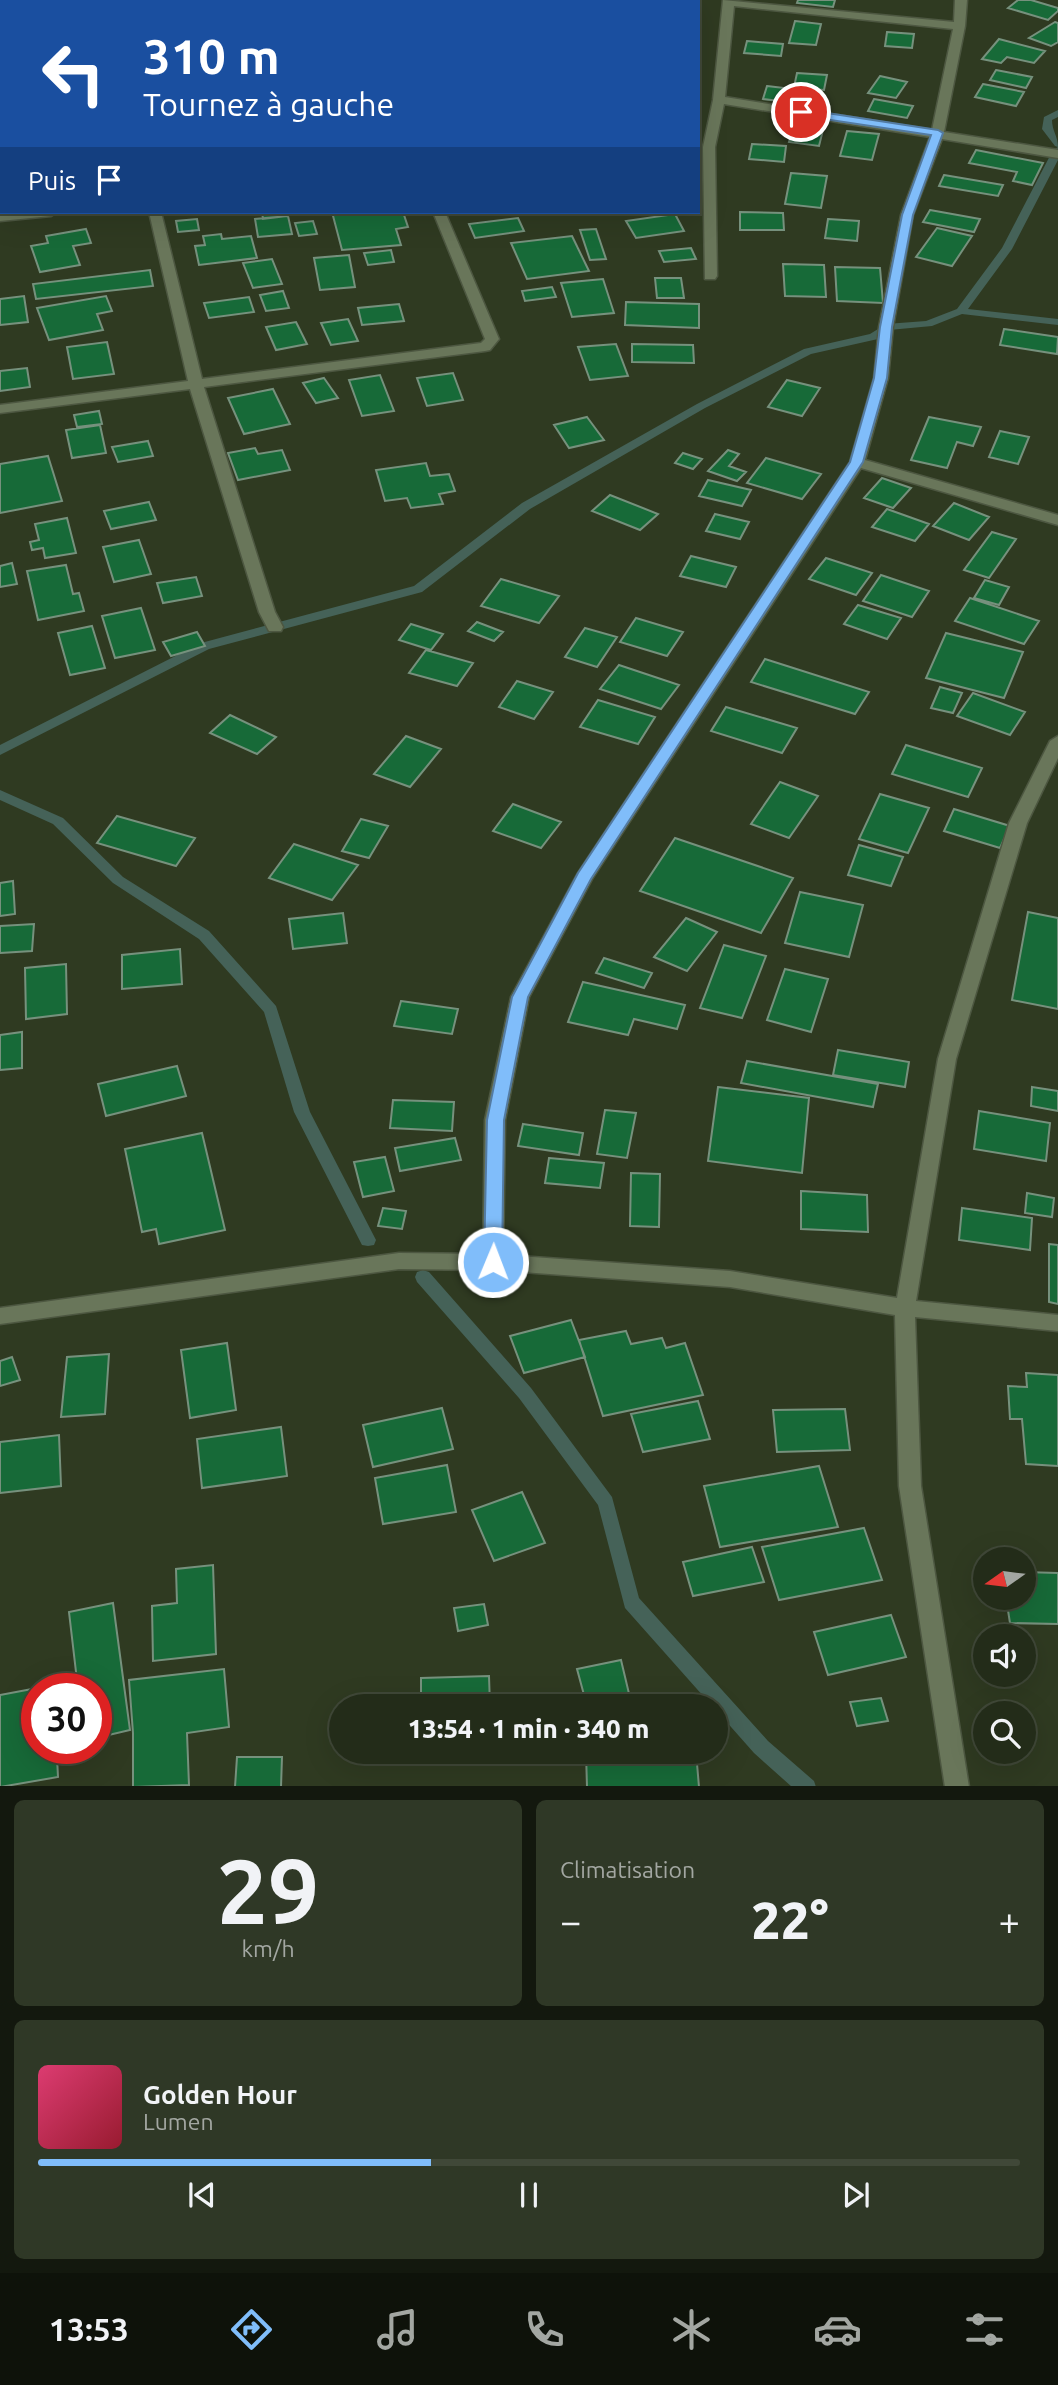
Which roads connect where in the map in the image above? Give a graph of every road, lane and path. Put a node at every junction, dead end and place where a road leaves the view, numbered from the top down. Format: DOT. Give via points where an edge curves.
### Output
graph roads {
  1 [pos="961,0"];
  2 [pos="729,1"];
  3 [pos="959,26"];
  4 [pos="719,100"];
  5 [pos="938,133"];
  6 [pos="704,148"];
  7 [pos="1058,154"];
  8 [pos="31,214"];
  9 [pos="155,214"];
  10 [pos="440,214"];
  11 [pos="0,217"];
  12 [pos="710,276"];
  13 [pos="194,383"];
  14 [pos="0,409"];
  15 [pos="857,462"];
  16 [pos="1058,520"];
  17 [pos="275,628"];
  18 [pos="1058,741"];
  19 [pos="493,1262"];
  20 [pos="905,1308"];
  21 [pos="0,1317"];
  22 [pos="1058,1323"];
  23 [pos="957,1786"];
  1 -- 3 [label="street"];
  2 -- 3 [label="street"];
  2 -- 4 [label="street"];
  3 -- 5 [label="street"];
  4 -- 5 [label="street"];
  4 -- 6 [label="street"];
  5 -- 7 [label="street"];
  5 -- 15 [label="street" via="907,215 881,378"];
  6 -- 12 [label="street"];
  8 -- 11 [label="street"];
  9 -- 13 [label="street"];
  10 -- 13 [label="street" via="492,339 485,346"];
  13 -- 14 [label="street"];
  13 -- 17 [label="street"];
  15 -- 16 [label="street"];
  15 -- 19 [label="street" via="584,877 520,997 495,1120"];
  18 -- 20 [label="street" via="1018,823 947,1059"];
  19 -- 20 [label="street" via="730,1279"];
  19 -- 21 [label="street" via="399,1261"];
  20 -- 22 [label="street"];
  20 -- 23 [label="street" via="910,1486"];
}
